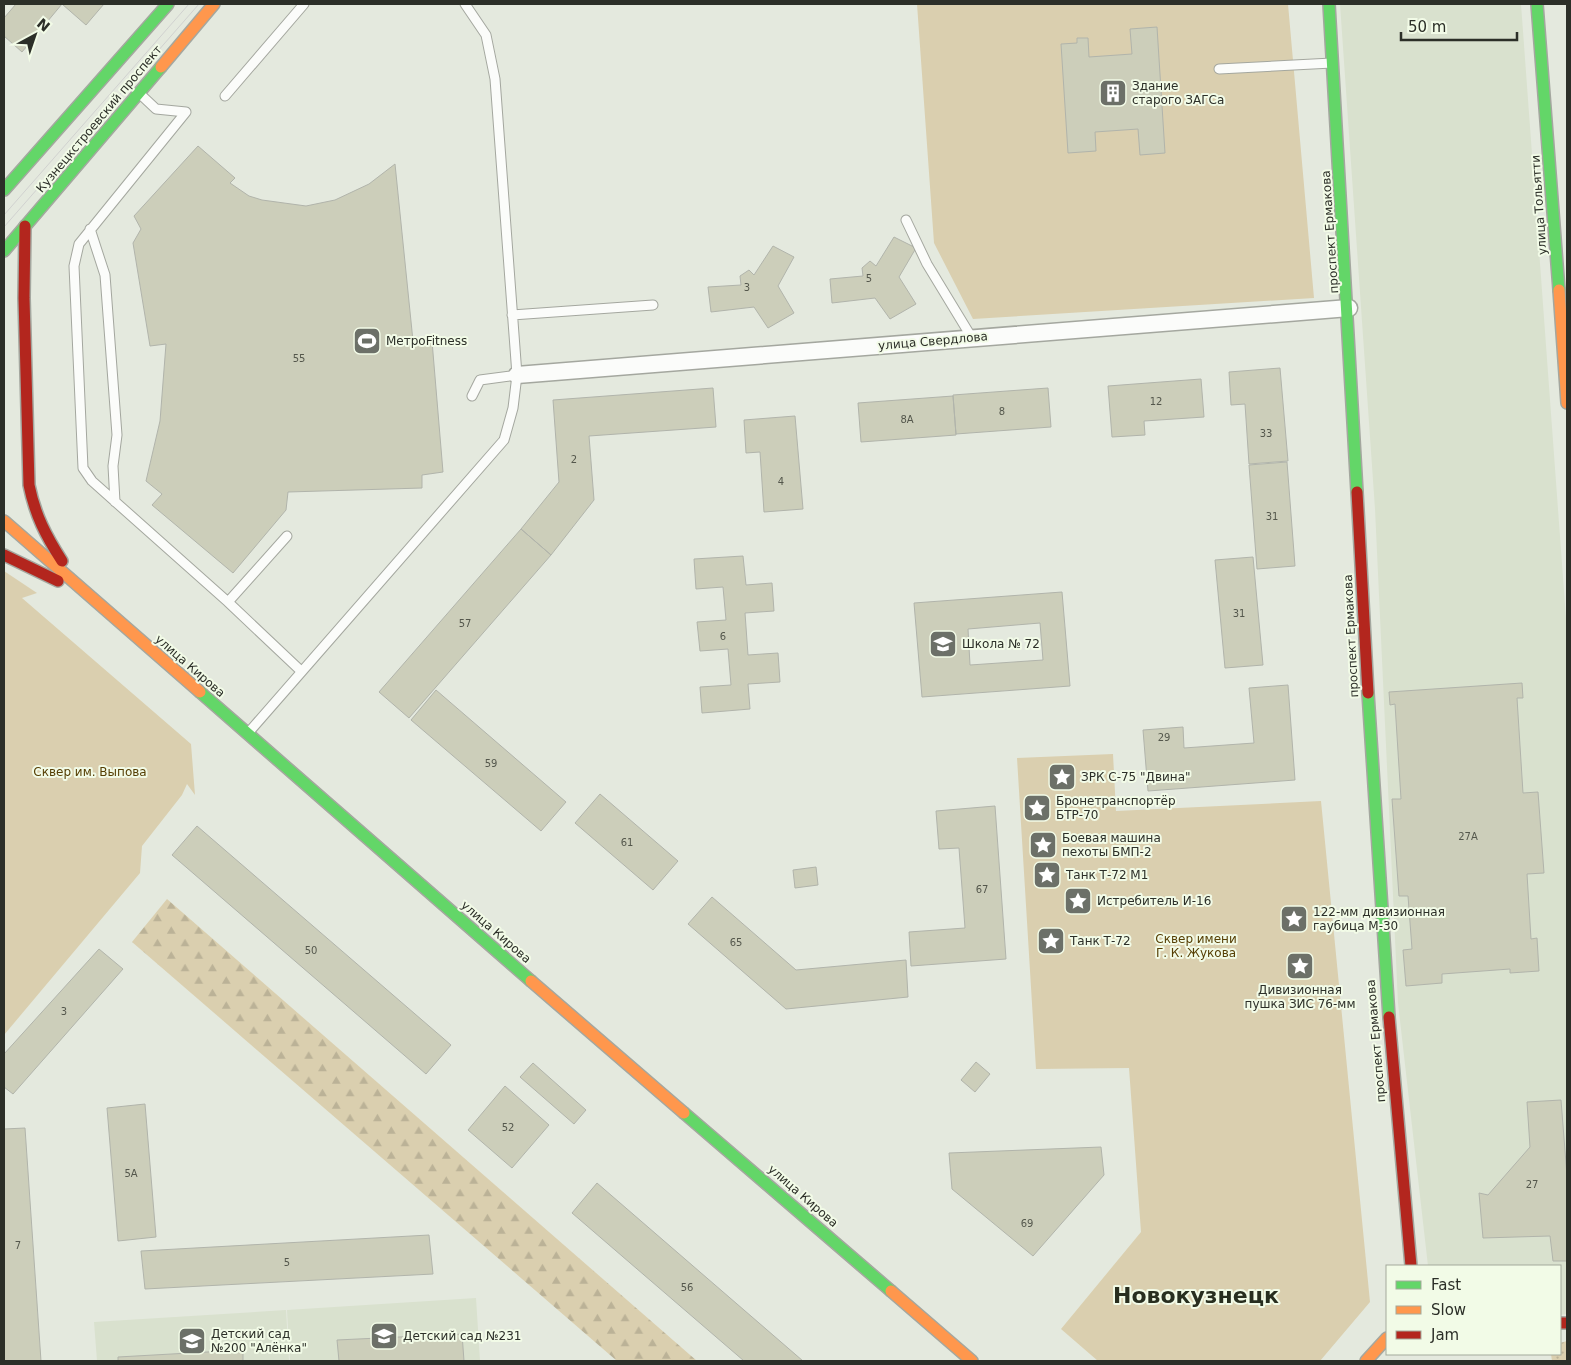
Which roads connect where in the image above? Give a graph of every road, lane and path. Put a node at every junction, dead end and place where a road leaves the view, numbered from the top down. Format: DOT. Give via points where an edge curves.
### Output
graph roads {
  1 [pos="168,4"];
  2 [pos="214,4"];
  3 [pos="304,4"];
  4 [pos="465,4"];
  5 [pos="1329,4"];
  6 [pos="1537,4"];
  7 [pos="1332,63"];
  8 [pos="1219,69"];
  9 [pos="139,93"];
  10 [pos="226,96"];
  11 [pos="4,190"];
  12 [pos="906,220"];
  13 [pos="25,226"];
  14 [pos="90,229"];
  15 [pos="4,251"];
  16 [pos="653,305"];
  17 [pos="1349,308"];
  18 [pos="512,315"];
  19 [pos="972,338"];
  20 [pos="516,375"];
  21 [pos="472,396"];
  22 [pos="1567,403"];
  23 [pos="115,502"];
  24 [pos="4,521"];
  25 [pos="287,536"];
  26 [pos="4,556"];
  27 [pos="86,594"];
  28 [pos="228,602"];
  29 [pos="301,671"];
  30 [pos="247,734"];
  31 [pos="1411,1265"];
  32 [pos="1386,1339"];
  33 [pos="972,1361"];
  34 [pos="1366,1361"];
  1 -- 11 [label="main road, Кузнецкстроевский проспект"];
  2 -- 9 [label="main road, Кузнецкстроевский проспект"];
  3 -- 10 [label="lane"];
  4 -- 18 [label="lane" via="486,34 495,79"];
  5 -- 7 [label="main road, проспект Ермакова"];
  6 -- 22 [label="main road, улица Тольятти"];
  7 -- 8 [label="lane"];
  7 -- 17 [label="main road, проспект Ермакова"];
  9 -- 13 [label="main road, Кузнецкстроевский проспект"];
  9 -- 14 [label="lane" via="156,109 186,112"];
  12 -- 19 [label="lane" via="927,264"];
  13 -- 15 [label="main road, Кузнецкстроевский проспект"];
  13 -- 27 [label="main road" via="29,485 43,532"];
  14 -- 23 [label="lane" via="105,275 117,435"];
  14 -- 23 [label="lane" via="79,244 74,266 83,468"];
  16 -- 18 [label="lane"];
  17 -- 19 [label="street, улица Свердлова"];
  17 -- 31 [label="main road, проспект Ермакова" via="1387,1021"];
  18 -- 20 [label="lane"];
  19 -- 20 [label="street, улица Свердлова"];
  20 -- 21 [label="lane" via="480,380"];
  20 -- 29 [label="lane" via="513,408 504,440"];
  23 -- 28 [label="lane"];
  24 -- 27 [label="main road, улица Кирова"];
  25 -- 28 [label="lane"];
  26 -- 27 [label="main road"];
  27 -- 30 [label="main road, улица Кирова"];
  28 -- 29 [label="lane"];
  29 -- 30 [label="lane"];
  30 -- 33 [label="main road, улица Кирова"];
  32 -- 34 [label="main road"];
}
